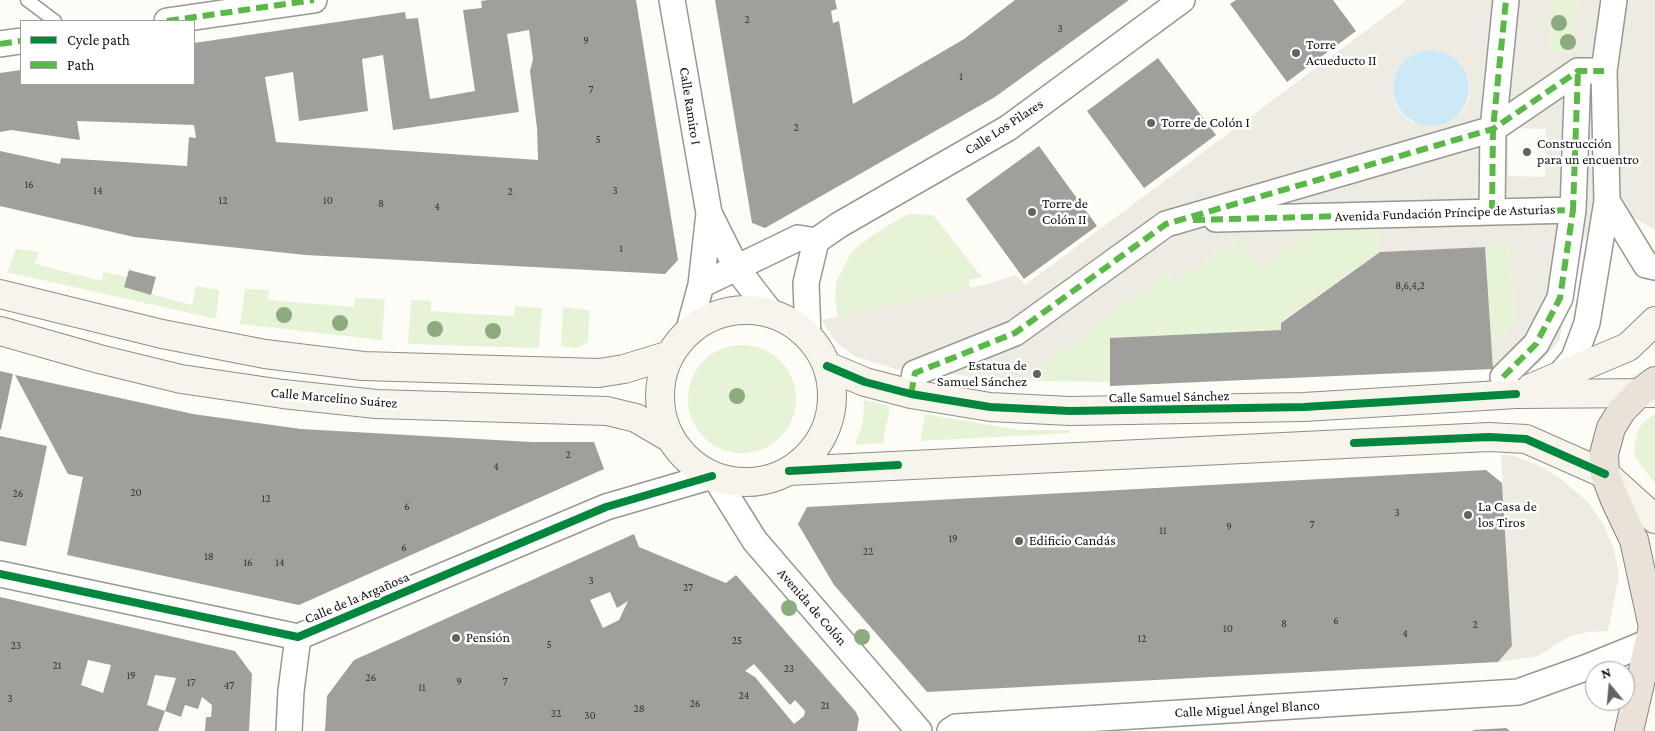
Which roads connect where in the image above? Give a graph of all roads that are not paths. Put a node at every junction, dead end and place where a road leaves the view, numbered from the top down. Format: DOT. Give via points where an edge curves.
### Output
graph roads {
  1 [pos="27,0"];
  2 [pos="314,0"];
  3 [pos="672,0"];
  4 [pos="1182,0"];
  5 [pos="1506,0"];
  6 [pos="1614,0"];
  7 [pos="54,20"];
  8 [pos="174,20"];
  9 [pos="20,41"];
  10 [pos="0,44"];
  11 [pos="1578,71"];
  12 [pos="1604,71"];
  13 [pos="1493,130"];
  14 [pos="1607,201"];
  15 [pos="1572,210"];
  16 [pos="1492,212"];
  17 [pos="708,213"];
  18 [pos="1178,220"];
  19 [pos="816,241"];
  20 [pos="1655,268"];
  21 [pos="737,269"];
  22 [pos="701,285"];
  23 [pos="0,294"];
  24 [pos="771,313"];
  25 [pos="1655,320"];
  26 [pos="0,331"];
  27 [pos="688,333"];
  28 [pos="808,335"];
  29 [pos="670,355"];
  30 [pos="827,366"];
  31 [pos="1560,376"];
  32 [pos="1510,385"];
  33 [pos="1650,389"];
  34 [pos="911,394"];
  35 [pos="670,438"];
  36 [pos="789,471"];
  37 [pos="1605,474"];
  38 [pos="713,476"];
  39 [pos="1655,519"];
  40 [pos="0,574"];
  41 [pos="1653,632"];
  42 [pos="298,637"];
  43 [pos="289,731"];
  44 [pos="919,731"];
  45 [pos="950,731"];
  46 [pos="1629,731"];
  1 -- 7 [label="lane"];
  2 -- 8 [label="street"];
  3 -- 17 [label="street, Calle Ramiro I"];
  4 -- 19 [label="street, Calle Los Pilares" via="1008,128"];
  5 -- 13 [label="street"];
  6 -- 12 [label="street"];
  9 -- 10 [label="street"];
  11 -- 12 [label="street"];
  11 -- 13 [label="street, Avenida Fundación Príncipe de Asturias"];
  11 -- 15 [label="street, Avenida Fundación Príncipe de Asturias"];
  12 -- 14 [label="street"];
  13 -- 16 [label="street"];
  13 -- 18 [label="street, Avenida Fundación Príncipe de Asturias"];
  14 -- 20 [label="street" via="1646,265"];
  14 -- 31 [label="street" via="1587,323 1574,358"];
  15 -- 16 [label="street, Avenida Fundación Príncipe de Asturias"];
  15 -- 32 [label="street" via="1560,298"];
  16 -- 18 [label="street, Avenida Fundación Príncipe de Asturias"];
  17 -- 21 [label="street, Calle Ramiro I"];
  17 -- 22 [label="street, Calle Ramiro I"];
  18 -- 34 [label="street, Avenida Fundación Príncipe de Asturias" via="1166,224 1015,333 915,373"];
  19 -- 21 [label="street" via="798,238"];
  19 -- 28 [label="street" via="806,283"];
  21 -- 22 [label="street"];
  21 -- 24 [label="street, Calle Ramiro I"];
  22 -- 27 [label="street, Calle Ramiro I"];
  23 -- 29 [label="main road" via="162,334 265,354 363,366 599,373"];
  24 -- 27 [label="main road" via="742,310 713,316"];
  24 -- 28 [label="main road"];
  25 -- 31 [label="main road" via="1628,346"];
  26 -- 35 [label="main road, Calle Marcelino Suárez" via="181,379 376,404 607,411 636,418"];
  27 -- 29 [label="main road"];
  28 -- 30 [label="main road"];
  29 -- 35 [label="main road" via="661,382 661,410"];
  30 -- 34 [label="main road, Calle Samuel Sánchez" via="865,382"];
  30 -- 36 [label="main road" via="833,395 828,426 813,452"];
  31 -- 32 [label="main road"];
  32 -- 33 [label="main road, Calle Samuel Sánchez"];
  32 -- 34 [label="main road, Calle Samuel Sánchez" via="1304,407 1070,411 990,407"];
  33 -- 37 [label="highway" via="1622,410 1612,428 1604,454"];
  35 -- 38 [label="main road" via="688,460"];
  36 -- 37 [label="main road" via="1489,437 1526,439"];
  36 -- 38 [label="main road" via="766,481 740,482"];
  37 -- 39 [label="main road"];
  37 -- 41 [label="highway" via="1634,540"];
  38 -- 42 [label="street, Calle de la Argañosa" via="606,507"];
  38 -- 44 [label="street, Avenida de Colón" via="747,531"];
  40 -- 42 [label="street, Calle de la Argañosa"];
  41 -- 45 [label="street, Calle Miguel Ángel Blanco" via="1543,684 1518,692 956,726"];
  41 -- 46 [label="highway"];
  42 -- 43 [label="street"];
}
